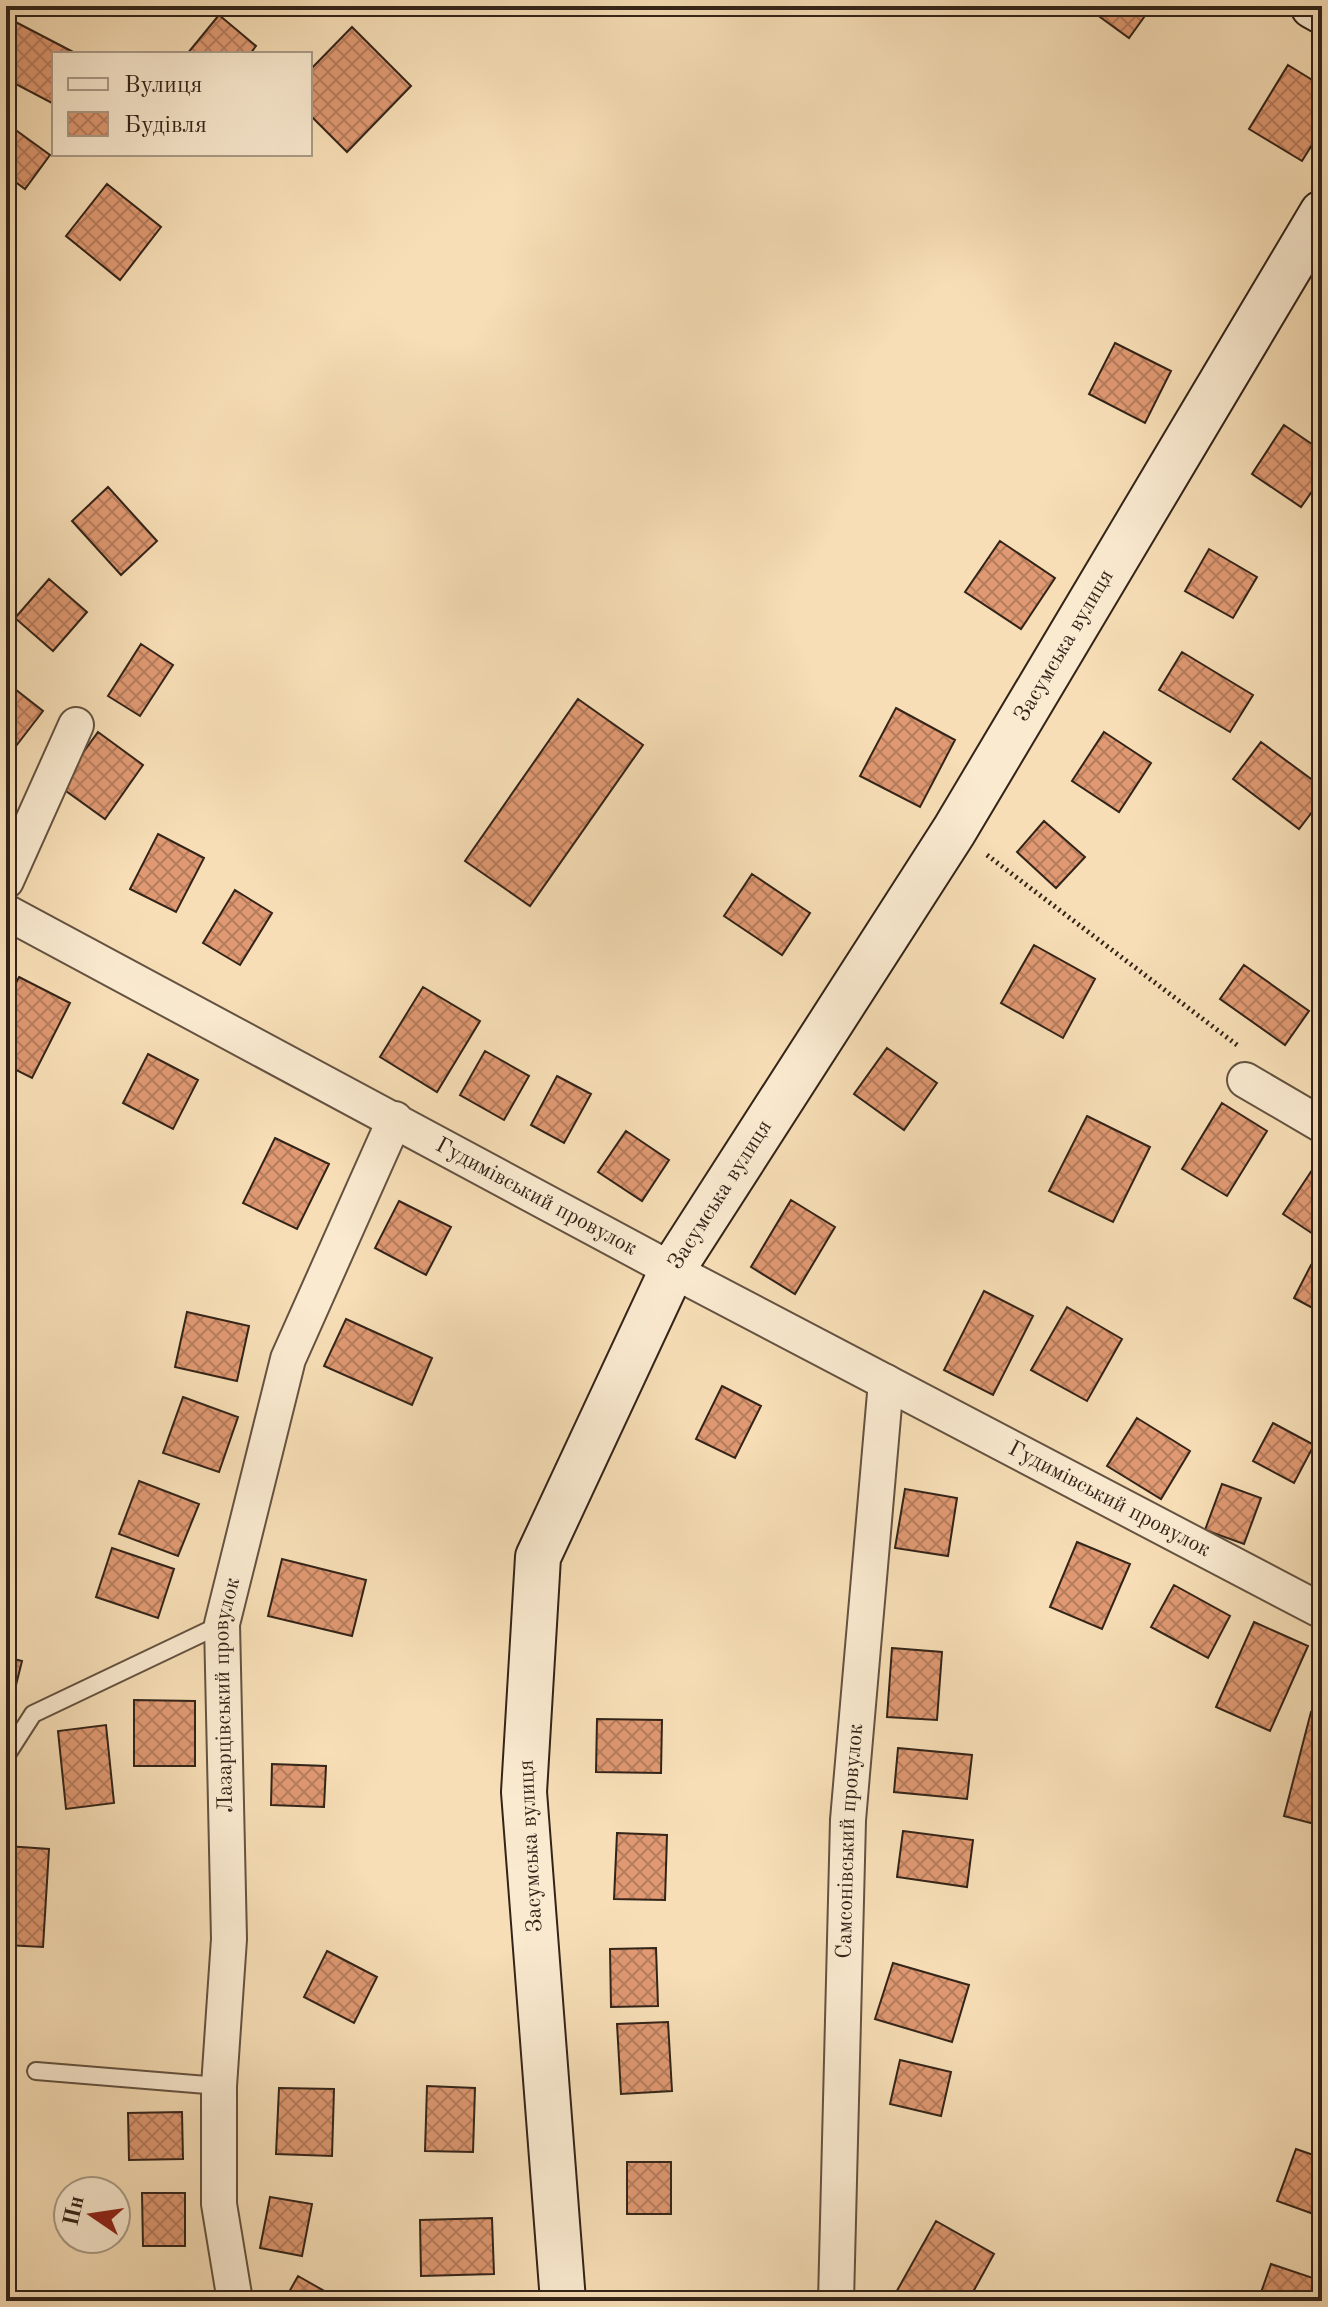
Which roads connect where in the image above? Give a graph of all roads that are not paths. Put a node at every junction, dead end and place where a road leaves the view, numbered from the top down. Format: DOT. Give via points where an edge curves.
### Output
graph roads {
  1 [pos="1313,6"];
  2 [pos="1322,11"];
  3 [pos="1322,213"];
  4 [pos="76,725"];
  5 [pos="6,881"];
  6 [pos="6,912"];
  7 [pos="1245,1080"];
  8 [pos="395,1119"];
  9 [pos="1322,1125"];
  10 [pos="672,1270"];
  11 [pos="886,1382"];
  12 [pos="1322,1611"];
  13 [pos="222,1624"];
  14 [pos="6,1756"];
  15 [pos="36,2071"];
  16 [pos="219,2086"];
  17 [pos="235,2301"];
  18 [pos="563,2301"];
  19 [pos="836,2301"];
  1 -- 2 [label="street"];
  3 -- 10 [label="street, Засумська вулиця" via="954,831"];
  4 -- 5 [label="street"];
  6 -- 8 [label="street, Гудимівський провулок"];
  7 -- 9 [label="street"];
  8 -- 10 [label="street, Гудимівський провулок"];
  8 -- 13 [label="street, Лазарцівський провулок" via="288,1359"];
  10 -- 11 [label="street, Гудимівський провулок"];
  10 -- 18 [label="street, Засумська вулиця" via="538,1557 524,1792"];
  11 -- 12 [label="street, Гудимівський провулок"];
  11 -- 19 [label="street, Самсонівський провулок" via="848,1820"];
  13 -- 14 [label="lane" via="33,1714"];
  13 -- 16 [label="street, Лазарцівський провулок" via="229,1939"];
  15 -- 16 [label="lane"];
  16 -- 17 [label="street, Лазарцівський провулок" via="219,2204"];
}
